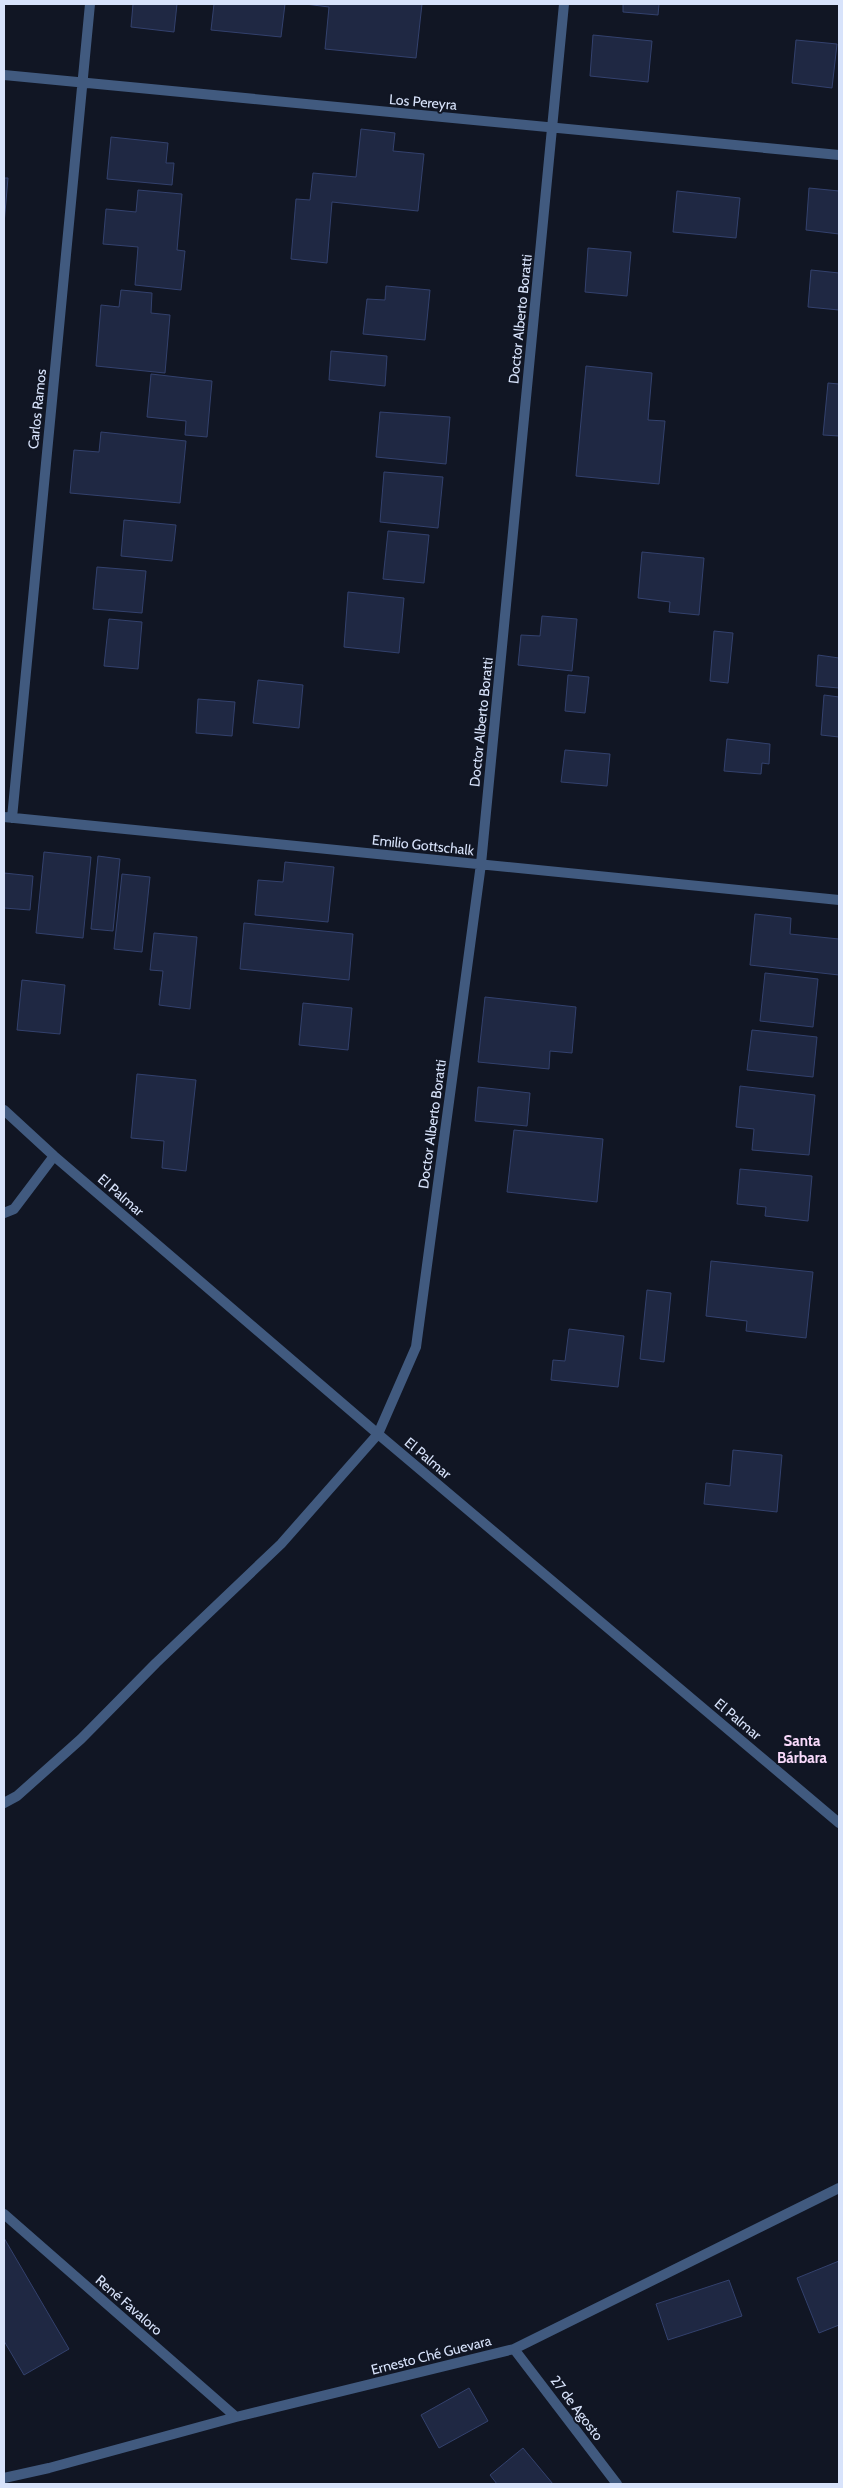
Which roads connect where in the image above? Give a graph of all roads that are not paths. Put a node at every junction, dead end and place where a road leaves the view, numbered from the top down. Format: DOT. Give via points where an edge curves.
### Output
graph roads {
  1 [pos="90,4"];
  2 [pos="564,4"];
  3 [pos="4,75"];
  4 [pos="83,83"];
  5 [pos="552,128"];
  6 [pos="839,155"];
  7 [pos="8,817"];
  8 [pos="481,864"];
  9 [pos="839,900"];
  10 [pos="4,1110"];
  11 [pos="54,1156"];
  12 [pos="4,1213"];
  13 [pos="378,1434"];
  14 [pos="4,1803"];
  15 [pos="839,1823"];
  16 [pos="839,2188"];
  17 [pos="4,2214"];
  18 [pos="514,2349"];
  19 [pos="236,2417"];
  20 [pos="4,2478"];
  21 [pos="617,2484"];
  1 -- 4 [label="street, Carlos Ramos"];
  2 -- 5 [label="street, Doctor Alberto Boratti"];
  3 -- 4 [label="street, Los Pereyra"];
  4 -- 5 [label="street, Los Pereyra"];
  4 -- 7 [label="street, Carlos Ramos"];
  5 -- 6 [label="street, Los Pereyra"];
  5 -- 8 [label="street, Doctor Alberto Boratti"];
  7 -- 8 [label="street, Emilio Gottschalk"];
  8 -- 9 [label="street, Emilio Gottschalk"];
  8 -- 13 [label="street, Doctor Alberto Boratti" via="416,1347"];
  10 -- 11 [label="street, El Palmar"];
  11 -- 12 [label="street" via="14,1209"];
  11 -- 13 [label="street, El Palmar"];
  13 -- 14 [label="street, Doctor Alberto Boratti" via="282,1544 81,1739 18,1796"];
  13 -- 15 [label="street, El Palmar"];
  16 -- 18 [label="street, Ernesto Ché Guevara"];
  17 -- 19 [label="street, René Favaloro"];
  18 -- 19 [label="street, Ernesto Ché Guevara"];
  18 -- 21 [label="street, 27 de Agosto"];
  19 -- 20 [label="street, Ernesto Ché Guevara"];
}
